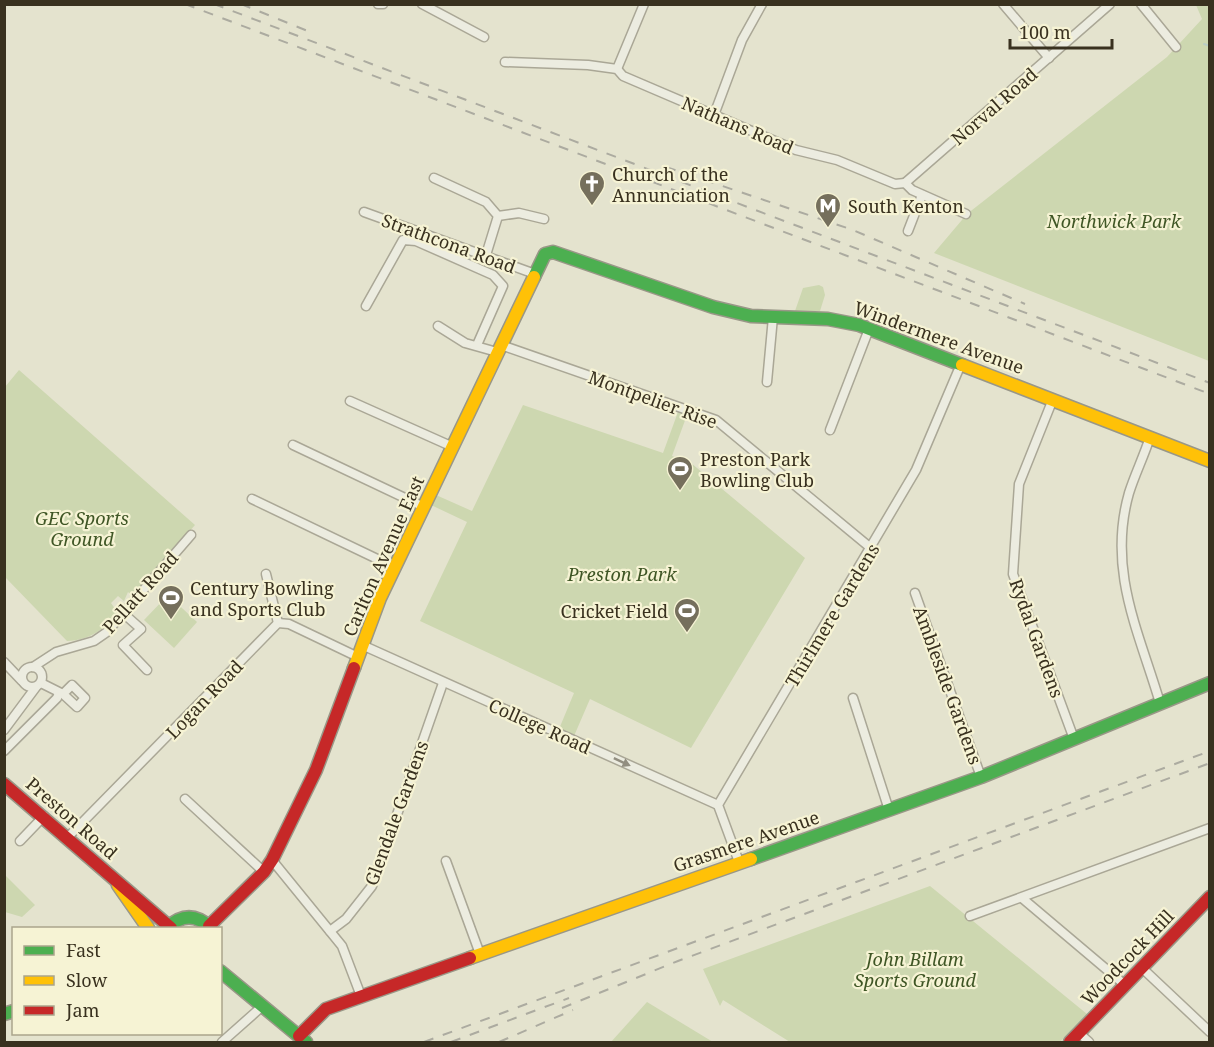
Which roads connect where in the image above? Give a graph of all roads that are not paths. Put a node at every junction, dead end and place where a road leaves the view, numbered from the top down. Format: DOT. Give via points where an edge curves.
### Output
graph roads {
  1 [pos="378,4"];
  2 [pos="384,4"];
  3 [pos="422,4"];
  4 [pos="644,4"];
  5 [pos="762,4"];
  6 [pos="1002,4"];
  7 [pos="1110,4"];
  8 [pos="1141,4"];
  9 [pos="484,37"];
  10 [pos="1176,46"];
  11 [pos="1049,58"];
  12 [pos="505,62"];
  13 [pos="617,69"];
  14 [pos="714,115"];
  15 [pos="434,178"];
  16 [pos="905,183"];
  17 [pos="922,195"];
  18 [pos="364,212"];
  19 [pos="966,214"];
  20 [pos="498,216"];
  21 [pos="544,219"];
  22 [pos="908,231"];
  23 [pos="545,254"];
  24 [pos="486,255"];
  25 [pos="535,274"];
  26 [pos="366,306"];
  27 [pos="773,317"];
  28 [pos="438,326"];
  29 [pos="869,329"];
  30 [pos="477,345"];
  31 [pos="499,349"];
  32 [pos="962,364"];
  33 [pos="767,382"];
  34 [pos="1053,399"];
  35 [pos="350,401"];
  36 [pos="830,430"];
  37 [pos="1150,437"];
  38 [pos="293,445"];
  39 [pos="453,447"];
  40 [pos="1209,461"];
  41 [pos="252,499"];
  42 [pos="424,507"];
  43 [pos="191,535"];
  44 [pos="872,549"];
  45 [pos="394,567"];
  46 [pos="266,574"];
  47 [pos="915,592"];
  48 [pos="123,613"];
  49 [pos="278,623"];
  50 [pos="360,651"];
  51 [pos="51,656"];
  52 [pos="6,664"];
  53 [pos="30,668"];
  54 [pos="147,670"];
  55 [pos="40,682"];
  56 [pos="23,683"];
  57 [pos="443,683"];
  58 [pos="1209,683"];
  59 [pos="853,698"];
  60 [pos="25,701"];
  61 [pos="1160,703"];
  62 [pos="4,730"];
  63 [pos="1074,739"];
  64 [pos="4,751"];
  65 [pos="981,777"];
  66 [pos="4,784"];
  67 [pos="185,799"];
  68 [pos="718,805"];
  69 [pos="889,810"];
  70 [pos="44,816"];
  71 [pos="1209,828"];
  72 [pos="68,837"];
  73 [pos="20,841"];
  74 [pos="272,860"];
  75 [pos="446,861"];
  76 [pos="739,862"];
  77 [pos="264,872"];
  78 [pos="115,879"];
  79 [pos="1022,898"];
  80 [pos="1209,900"];
  81 [pos="970,916"];
  82 [pos="147,927"];
  83 [pos="168,927"];
  84 [pos="170,927"];
  85 [pos="210,927"];
  86 [pos="330,932"];
  87 [pos="480,954"];
  88 [pos="1142,968"];
  89 [pos="222,973"];
  90 [pos="1125,985"];
  91 [pos="361,996"];
  92 [pos="251,998"];
  93 [pos="258,1010"];
  94 [pos="1209,1032"];
  95 [pos="1079,1033"];
  96 [pos="300,1040"];
  97 [pos="222,1042"];
  98 [pos="1070,1042"];
  99 [pos="1089,1042"];
  1 -- 2 [label="street"];
  3 -- 9 [label="street"];
  4 -- 13 [label="street"];
  5 -- 14 [label="street" via="742,40"];
  6 -- 11 [label="street"];
  7 -- 11 [label="street, Norval Road"];
  8 -- 10 [label="street"];
  11 -- 16 [label="street, Norval Road"];
  12 -- 13 [label="street, Nathans Road"];
  13 -- 14 [label="street, Nathans Road" via="623,76"];
  14 -- 16 [label="street, Nathans Road" via="796,150 837,160 895,184"];
  15 -- 20 [label="street" via="486,202"];
  16 -- 17 [label="street, Nathans Road"];
  17 -- 19 [label="street, Nathans Road"];
  17 -- 22 [label="street"];
  18 -- 24 [label="street, Strathcona Road"];
  20 -- 21 [label="street" via="519,213"];
  20 -- 24 [label="street"];
  23 -- 25 [label="street, Carlton Avenue East"];
  23 -- 27 [label="street, Windermere Avenue" via="553,252 720,309"];
  24 -- 25 [label="street, Strathcona Road"];
  25 -- 31 [label="street, Carlton Avenue East"];
  26 -- 30 [label="street" via="398,246 404,240 416,241 493,275 503,286"];
  27 -- 29 [label="street, Windermere Avenue" via="830,318"];
  27 -- 33 [label="street"];
  28 -- 30 [label="street, Montpelier Rise" via="465,343"];
  29 -- 32 [label="street, Windermere Avenue"];
  29 -- 36 [label="street"];
  30 -- 31 [label="street, Montpelier Rise"];
  31 -- 39 [label="street, Carlton Avenue East"];
  31 -- 44 [label="street, Montpelier Rise" via="716,420"];
  32 -- 34 [label="street, Windermere Avenue"];
  32 -- 44 [label="street, Thirlmere Gardens" via="916,470"];
  34 -- 37 [label="street, Windermere Avenue"];
  34 -- 63 [label="street, Rydal Gardens" via="1019,484 1013,574"];
  35 -- 39 [label="street"];
  37 -- 40 [label="street, Windermere Avenue"];
  37 -- 61 [label="street" via="1129,494 1121,564 1125,594"];
  38 -- 42 [label="street"];
  39 -- 42 [label="street, Carlton Avenue East"];
  41 -- 45 [label="street"];
  42 -- 45 [label="street, Carlton Avenue East"];
  43 -- 48 [label="street, Pellatt Road"];
  44 -- 68 [label="street, Thirlmere Gardens"];
  45 -- 50 [label="street, Carlton Avenue East"];
  46 -- 49 [label="street"];
  47 -- 65 [label="street, Ambleside Gardens"];
  48 -- 51 [label="street, Pellatt Road" via="94,641"];
  48 -- 54 [label="street" via="141,629 123,645"];
  49 -- 50 [label="street"];
  49 -- 72 [label="street, Logan Road"];
  50 -- 57 [label="street, College Road"];
  50 -- 74 [label="street, Carlton Avenue East" via="316,770"];
  51 -- 53 [label="street, Pellatt Road"];
  51 -- 55 [label="street"];
  52 -- 53 [label="street"];
  52 -- 56 [label="street"];
  53 -- 55 [label="street"];
  53 -- 56 [label="street"];
  55 -- 56 [label="street"];
  55 -- 60 [label="street"];
  55 -- 64 [label="street" via="61,694"];
  56 -- 60 [label="street"];
  57 -- 68 [label="street, College Road, one-way"];
  57 -- 86 [label="street, Glendale Gardens" via="372,886 346,919"];
  58 -- 61 [label="street, Grasmere Avenue"];
  59 -- 69 [label="street"];
  60 -- 62 [label="street"];
  61 -- 63 [label="street, Grasmere Avenue"];
  63 -- 65 [label="street, Grasmere Avenue"];
  65 -- 69 [label="street, Grasmere Avenue"];
  66 -- 70 [label="street, Preston Road"];
  67 -- 77 [label="street"];
  68 -- 76 [label="street"];
  69 -- 76 [label="street, Grasmere Avenue"];
  70 -- 72 [label="street, Preston Road"];
  70 -- 73 [label="street"];
  71 -- 79 [label="street"];
  72 -- 78 [label="street, Preston Road"];
  74 -- 77 [label="street, Carlton Avenue East"];
  74 -- 86 [label="street"];
  75 -- 87 [label="street"];
  76 -- 87 [label="street, Grasmere Avenue"];
  77 -- 85 [label="street, Carlton Avenue East"];
  78 -- 82 [label="street, Preston Road"];
  78 -- 83 [label="street, Preston Road"];
  79 -- 81 [label="street"];
  79 -- 90 [label="street"];
  80 -- 88 [label="street, Woodcock Hill"];
  84 -- 85 [label="street, Carlton Avenue East" via="185,916"];
  86 -- 91 [label="street" via="349,960"];
  87 -- 91 [label="street, Grasmere Avenue"];
  88 -- 90 [label="street, Woodcock Hill"];
  88 -- 94 [label="street"];
  89 -- 92 [label="street"];
  90 -- 95 [label="street, Woodcock Hill"];
  91 -- 96 [label="street, Grasmere Avenue" via="323,1010"];
  92 -- 93 [label="street"];
  92 -- 96 [label="street"];
  93 -- 96 [label="street"];
  93 -- 97 [label="street"];
  95 -- 98 [label="street, Woodcock Hill"];
  95 -- 99 [label="street"];
}
